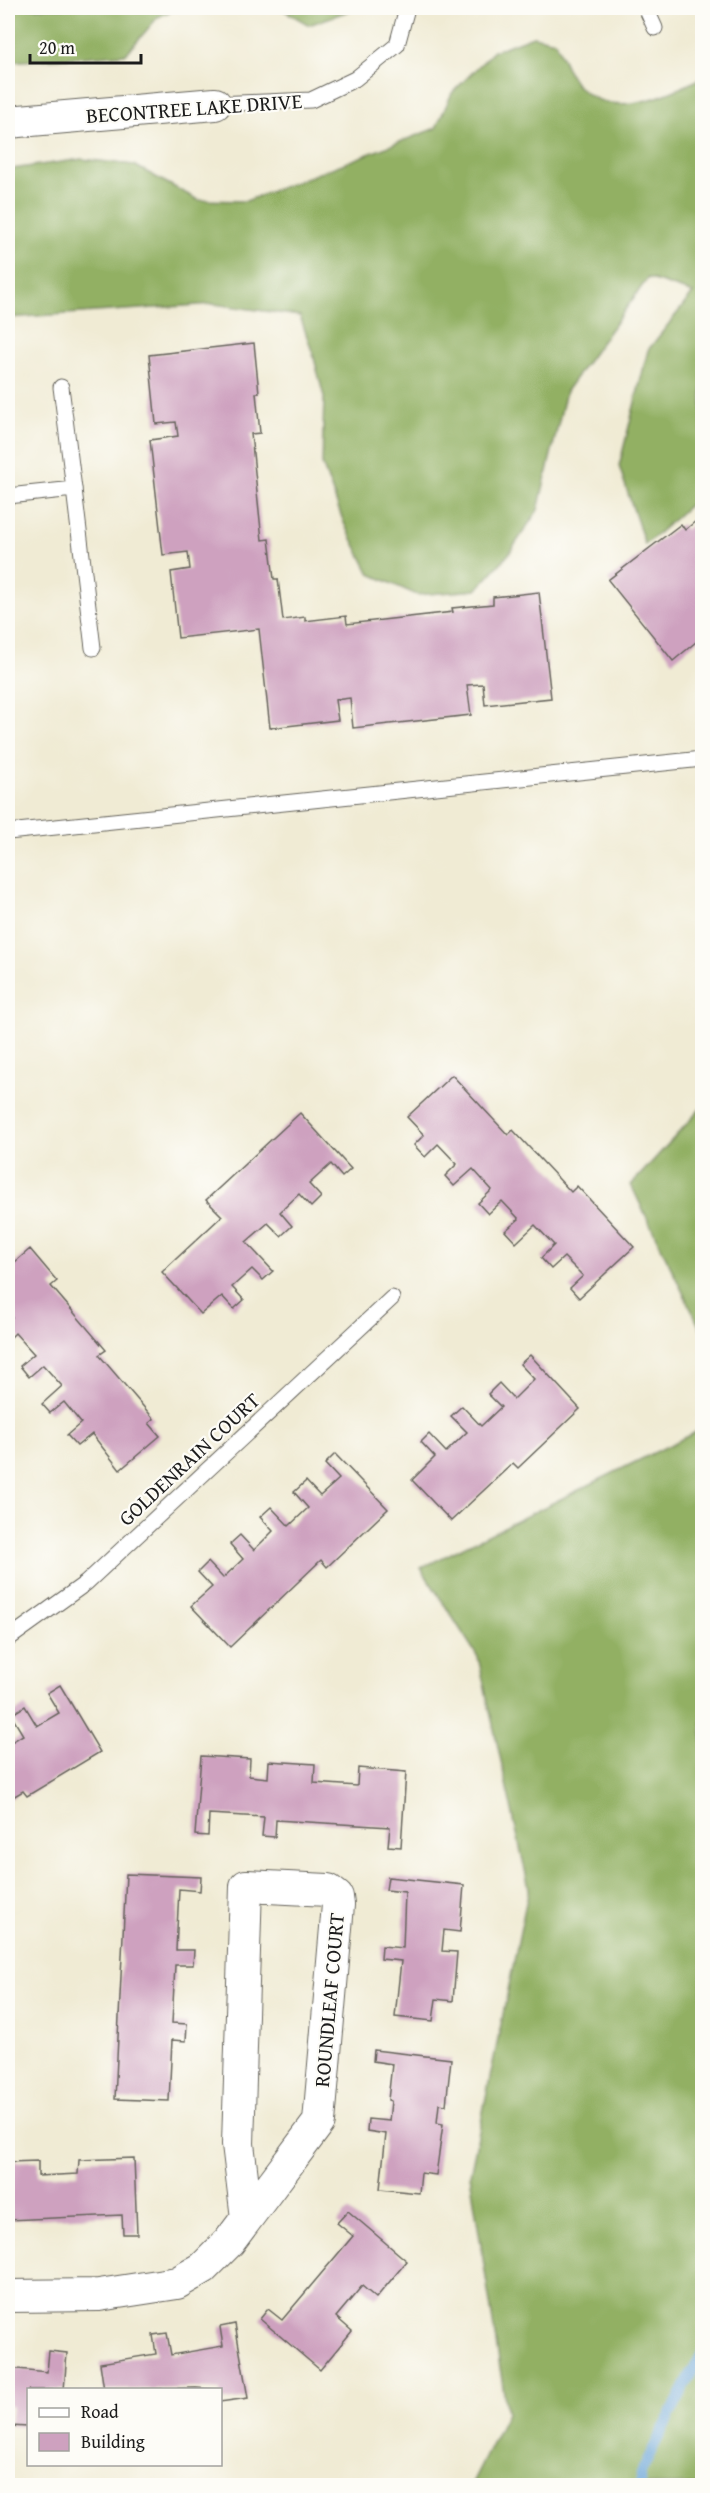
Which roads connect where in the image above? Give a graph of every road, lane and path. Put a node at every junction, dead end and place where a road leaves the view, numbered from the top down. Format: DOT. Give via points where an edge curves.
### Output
graph roads {
  1 [pos="407,8"];
  2 [pos="646,8"];
  3 [pos="655,28"];
  4 [pos="215,104"];
  5 [pos="8,122"];
  6 [pos="62,387"];
  7 [pos="74,489"];
  8 [pos="8,496"];
  9 [pos="93,648"];
  10 [pos="702,759"];
  11 [pos="8,832"];
  12 [pos="392,1299"];
  13 [pos="8,1639"];
  14 [pos="247,2218"];
  15 [pos="8,2296"];
  1 -- 4 [label="lane, BECONTREE LAKE DRIVE" via="397,45 356,79 311,100"];
  2 -- 3 [label="lane"];
  4 -- 5 [label="street, BECONTREE LAKE DRIVE"];
  6 -- 7 [label="lane"];
  7 -- 8 [label="lane"];
  7 -- 9 [label="lane"];
  10 -- 11 [label="lane"];
  12 -- 13 [label="lane, GOLDENRAIN COURT" via="86,1583"];
  14 -- 14 [label="street, ROUNDLEAF COURT" via="319,2122 338,1905 337,1897 328,1890 246,1886 238,2144"];
  14 -- 15 [label="street, ROUNDLEAF COURT" via="204,2268 177,2283 99,2295"];
}
